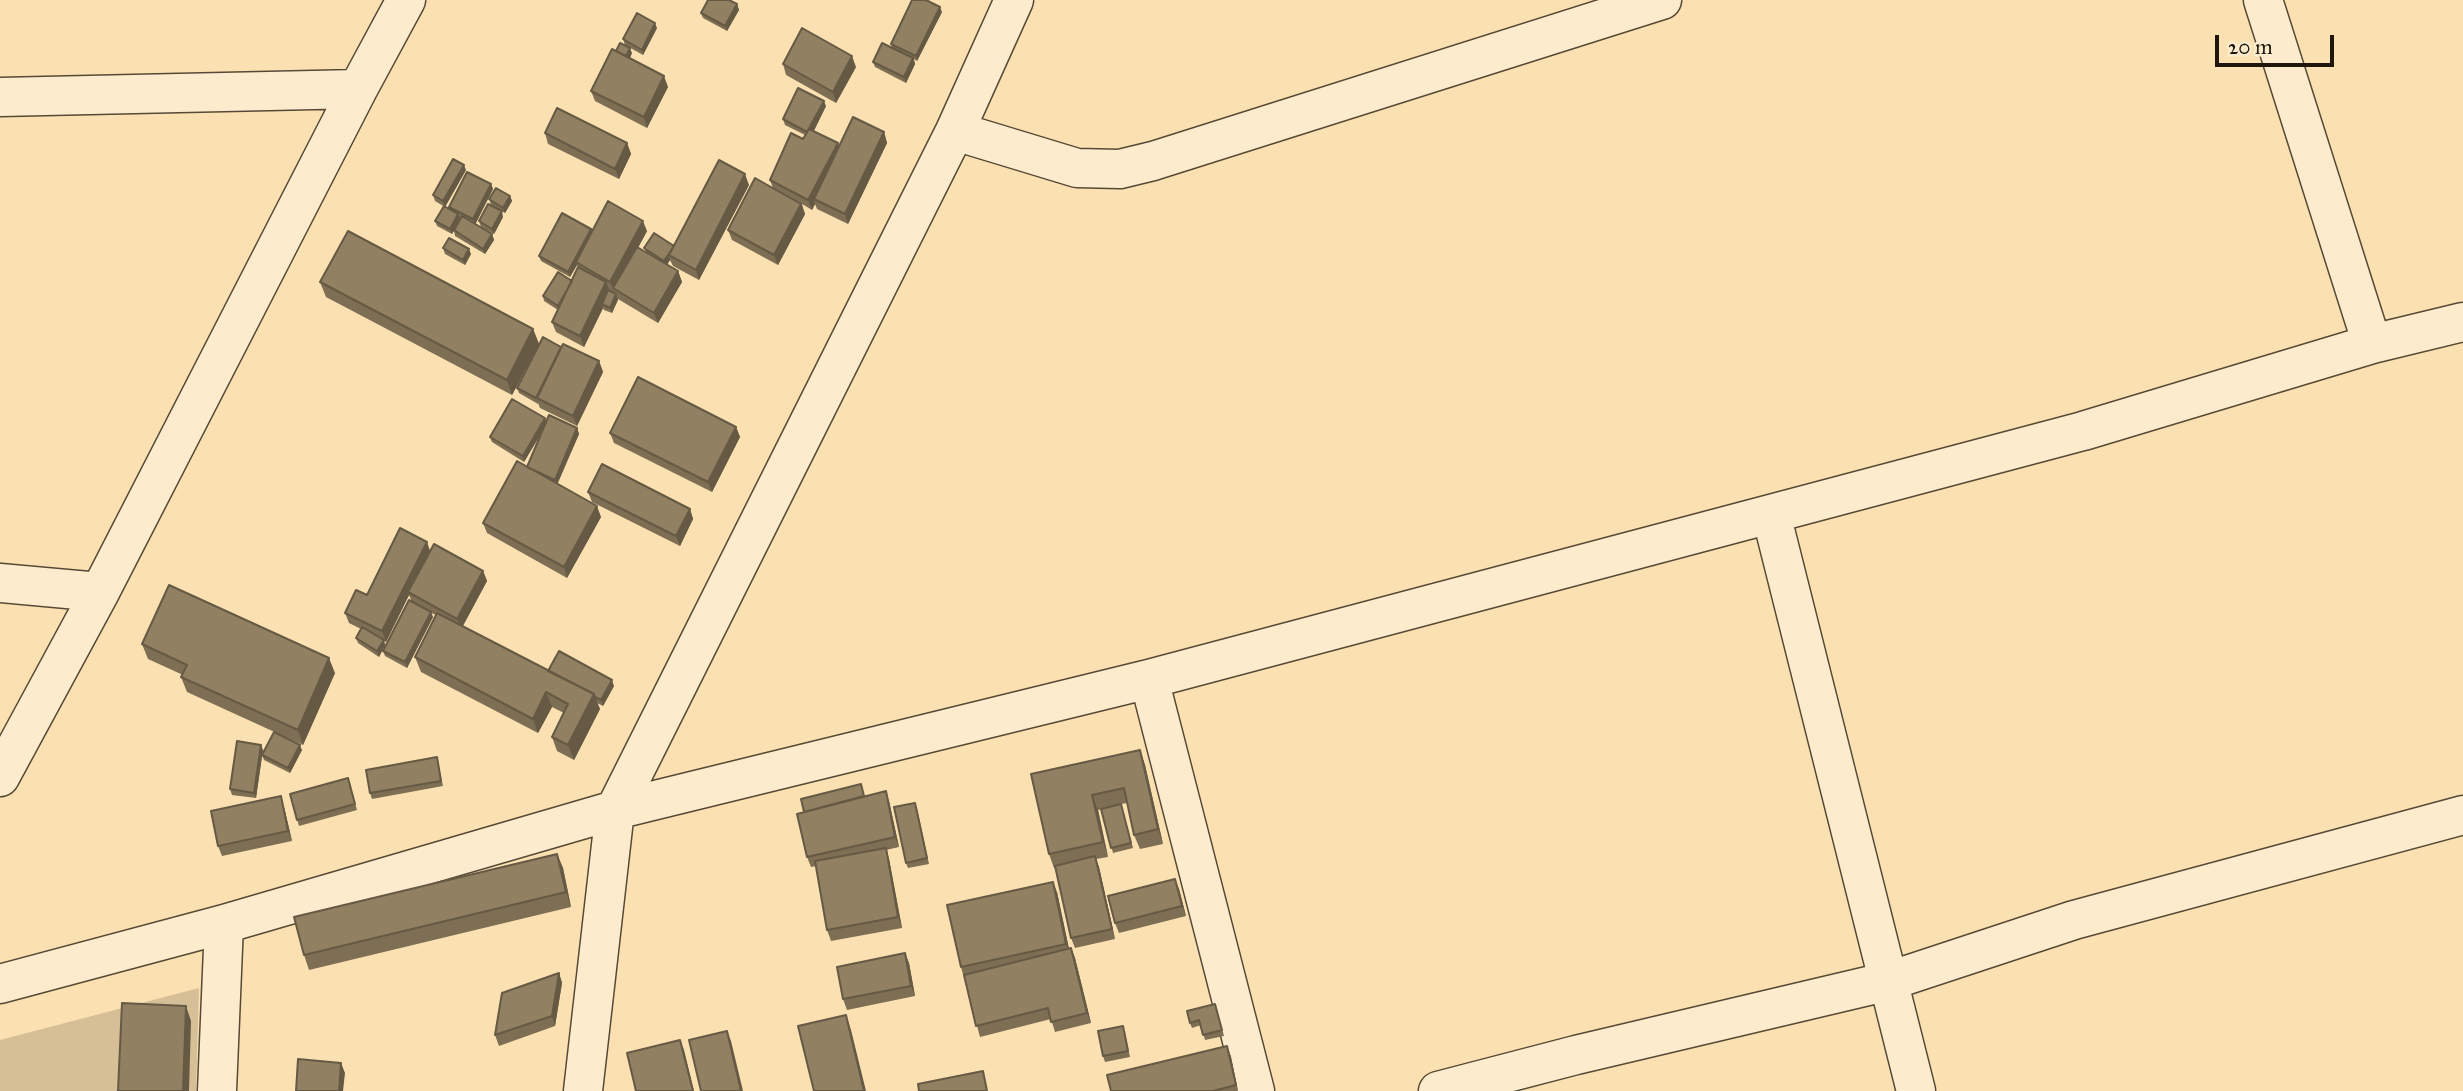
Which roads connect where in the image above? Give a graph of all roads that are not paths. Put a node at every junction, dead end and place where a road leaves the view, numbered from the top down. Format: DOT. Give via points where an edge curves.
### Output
graph roads {
  1 [pos="406,0"];
  2 [pos="1014,0"];
  3 [pos="1662,0"];
  4 [pos="2263,0"];
  5 [pos="358,89"];
  6 [pos="0,97"];
  7 [pos="955,131"];
  8 [pos="2463,322"];
  9 [pos="2372,344"];
  10 [pos="1771,514"];
  11 [pos="0,583"];
  12 [pos="100,592"];
  13 [pos="1149,679"];
  14 [pos="0,777"];
  15 [pos="615,810"];
  16 [pos="2463,814"];
  17 [pos="224,924"];
  18 [pos="1889,982"];
  19 [pos="0,984"];
  20 [pos="218,1091"];
  21 [pos="583,1091"];
  22 [pos="1255,1091"];
  23 [pos="1438,1091"];
  24 [pos="1916,1091"];
  1 -- 5 [label="street"];
  2 -- 7 [label="street"];
  3 -- 7 [label="street" via="1120,169 1077,168"];
  4 -- 9 [label="street"];
  5 -- 6 [label="street"];
  5 -- 12 [label="street"];
  7 -- 15 [label="street"];
  8 -- 9 [label="street"];
  9 -- 10 [label="street" via="2083,431"];
  10 -- 13 [label="street"];
  10 -- 18 [label="street"];
  11 -- 12 [label="street"];
  12 -- 14 [label="street"];
  13 -- 15 [label="street"];
  13 -- 22 [label="street"];
  15 -- 17 [label="street"];
  15 -- 21 [label="street"];
  16 -- 18 [label="street" via="2074,920"];
  17 -- 19 [label="street"];
  17 -- 20 [label="street"];
  18 -- 23 [label="street"];
  18 -- 24 [label="street"];
}
